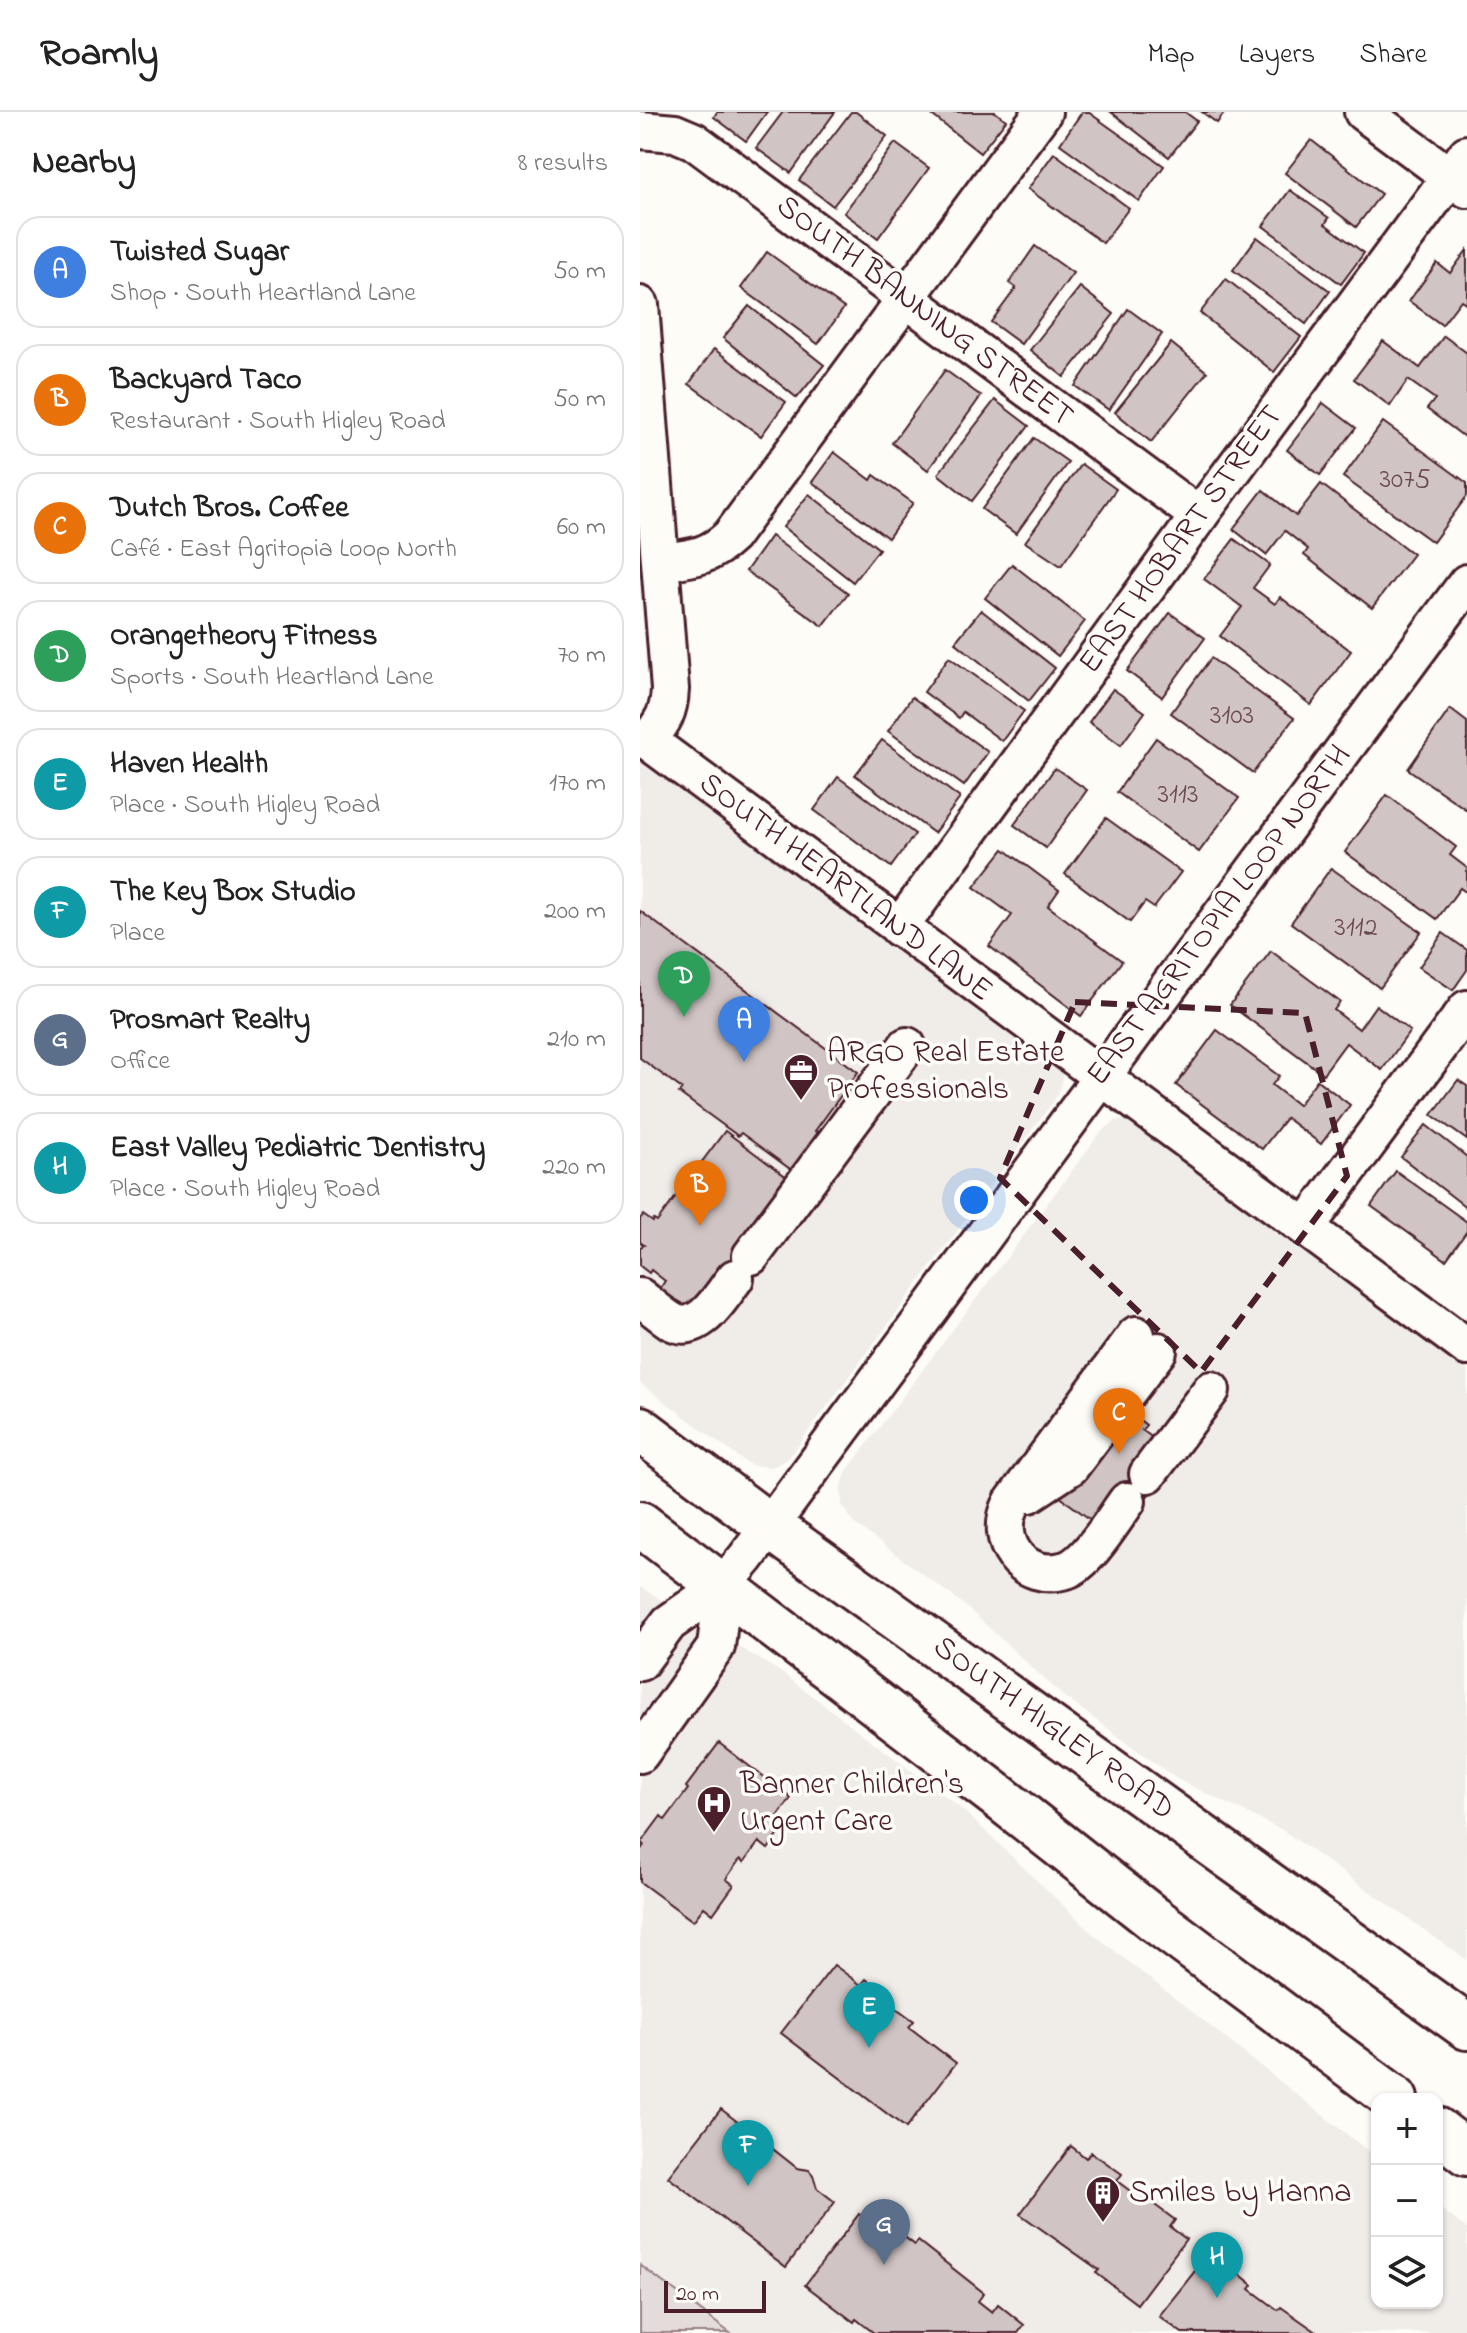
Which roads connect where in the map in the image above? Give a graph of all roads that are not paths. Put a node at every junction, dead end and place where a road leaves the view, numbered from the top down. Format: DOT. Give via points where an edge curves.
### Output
graph roads {
  1 [pos="1043,112"];
  2 [pos="1363,112"];
  3 [pos="640,130"];
  4 [pos="1461,173"];
  5 [pos="906,298"];
  6 [pos="640,305"];
  7 [pos="1199,516"];
  8 [pos="661,562"];
  9 [pos="1467,583"];
  10 [pos="899,928"];
  11 [pos="1467,1009"];
  12 [pos="907,1046"];
  13 [pos="1101,1077"];
  14 [pos="1306,1227"];
  15 [pos="640,1297"];
  16 [pos="1147,1343"];
  17 [pos="1467,1347"];
  18 [pos="1211,1390"];
  19 [pos="640,1429"];
  20 [pos="640,1524"];
  21 [pos="746,1556"];
  22 [pos="640,1662"];
  23 [pos="640,1754"];
  24 [pos="1467,2027"];
  25 [pos="1387,2093"];
  26 [pos="1443,2135"];
  27 [pos="1467,2153"];
  1 -- 5 [label="street"];
  2 -- 4 [label="street"];
  3 -- 5 [label="street, SOUTH BANNING STREET" via="675,133 694,141"];
  4 -- 7 [label="street, EAST HOBART STREET"];
  5 -- 7 [label="street, SOUTH BANNING STREET"];
  5 -- 8 [label="street" via="731,536 703,556"];
  6 -- 8 [label="street"];
  7 -- 10 [label="street, EAST HOBART STREET"];
  8 -- 10 [label="street, SOUTH HEARTLAND LANE" via="669,708 648,741"];
  9 -- 13 [label="street, EAST AGRITOPIA LOOP NORTH"];
  10 -- 13 [label="street, SOUTH HEARTLAND LANE"];
  11 -- 14 [label="street"];
  12 -- 15 [label="street" via="706,1316 687,1325 673,1322"];
  13 -- 14 [label="street, SOUTH HEARTLAND LANE"];
  13 -- 21 [label="street, EAST AGRITOPIA LOOP NORTH"];
  14 -- 17 [label="street, SOUTH HEARTLAND LANE"];
  16 -- 18 [label="street" via="1012,1503 1006,1540 1023,1564 1036,1570 1066,1570 1082,1560"];
  19 -- 21 [label="main road, SOUTH HIGLEY ROAD"];
  20 -- 21 [label="main road, SOUTH HIGLEY ROAD"];
  21 -- 22 [label="street" via="669,1623"];
  21 -- 23 [label="street" via="716,1647"];
  21 -- 24 [label="main road, SOUTH HIGLEY ROAD"];
  21 -- 25 [label="main road, SOUTH HIGLEY ROAD" via="999,1797"];
  26 -- 27 [label="main road"];
}
